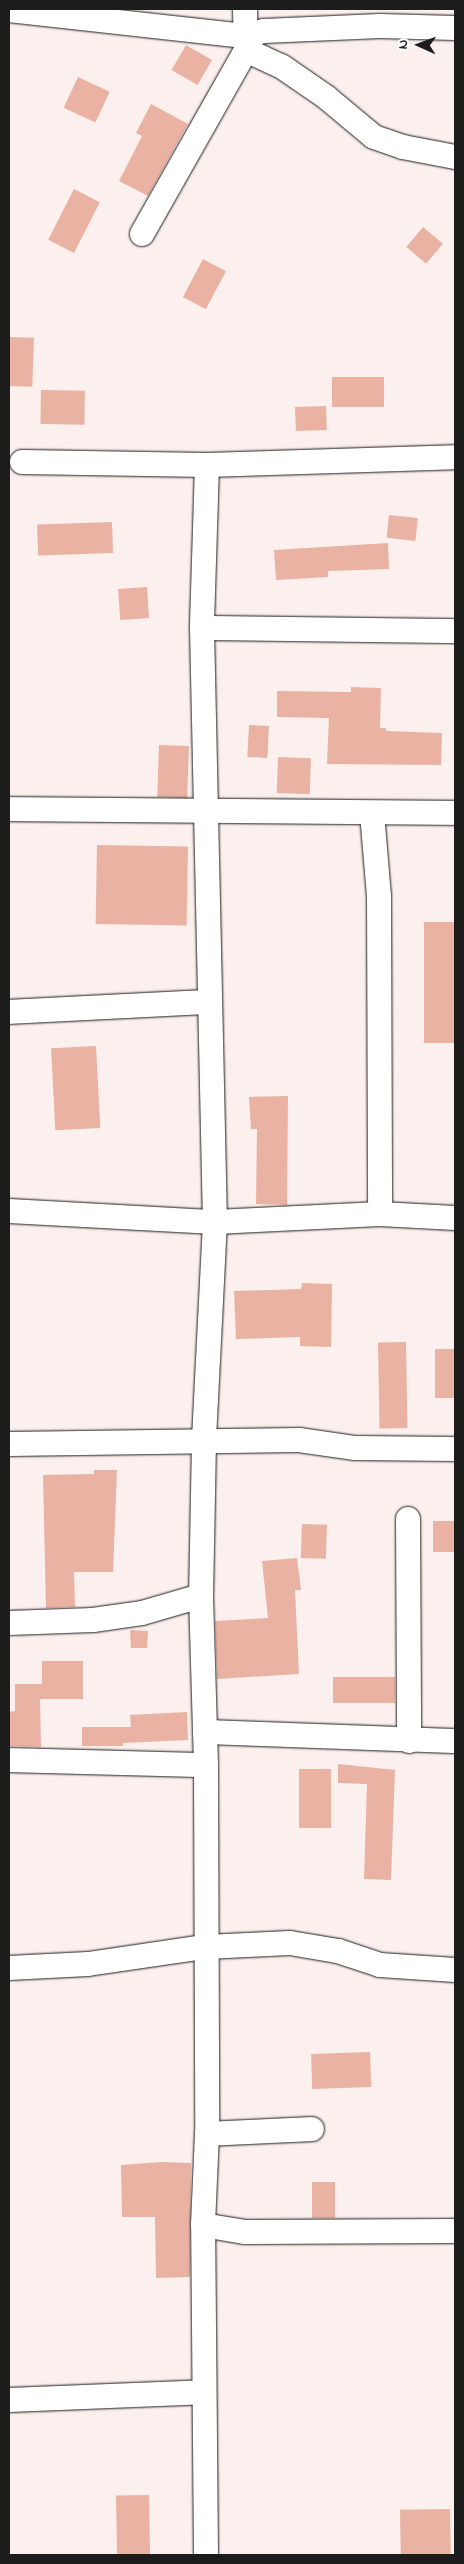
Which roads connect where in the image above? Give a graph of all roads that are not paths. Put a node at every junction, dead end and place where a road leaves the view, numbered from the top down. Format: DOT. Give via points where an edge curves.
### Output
graph roads {
  1 [pos="245,9"];
  2 [pos="9,10"];
  3 [pos="455,28"];
  4 [pos="245,43"];
  5 [pos="455,157"];
  6 [pos="142,234"];
  7 [pos="455,457"];
  8 [pos="22,462"];
  9 [pos="207,465"];
  10 [pos="202,628"];
  11 [pos="455,631"];
  12 [pos="9,808"];
  13 [pos="205,811"];
  14 [pos="455,813"];
  15 [pos="372,814"];
  16 [pos="209,1002"];
  17 [pos="9,1012"];
  18 [pos="9,1211"];
  19 [pos="380,1214"];
  20 [pos="455,1218"];
  21 [pos="215,1222"];
  22 [pos="204,1442"];
  23 [pos="9,1444"];
  24 [pos="455,1449"];
  25 [pos="408,1519"];
  26 [pos="201,1596"];
  27 [pos="9,1623"];
  28 [pos="205,1732"];
  29 [pos="409,1741"];
  30 [pos="455,1741"];
  31 [pos="9,1760"];
  32 [pos="206,1766"];
  33 [pos="205,1947"];
  34 [pos="9,1968"];
  35 [pos="455,1970"];
  36 [pos="312,2129"];
  37 [pos="207,2134"];
  38 [pos="203,2225"];
  39 [pos="455,2231"];
  40 [pos="204,2392"];
  41 [pos="9,2400"];
  42 [pos="206,2555"];
  1 -- 4 [label="street"];
  2 -- 4 [label="street"];
  3 -- 4 [label="street" via="380,26 264,31"];
  4 -- 5 [label="street" via="326,97 374,137 402,147"];
  4 -- 6 [label="street"];
  7 -- 9 [label="street"];
  8 -- 9 [label="street"];
  9 -- 10 [label="street"];
  10 -- 11 [label="street"];
  10 -- 13 [label="street"];
  12 -- 13 [label="street"];
  13 -- 15 [label="street"];
  13 -- 16 [label="street"];
  14 -- 15 [label="street"];
  15 -- 19 [label="street" via="379,896"];
  16 -- 17 [label="street"];
  16 -- 21 [label="street"];
  18 -- 21 [label="street"];
  19 -- 20 [label="street"];
  19 -- 21 [label="street"];
  21 -- 22 [label="street"];
  22 -- 23 [label="street"];
  22 -- 24 [label="street" via="299,1440 364,1448"];
  22 -- 26 [label="street"];
  25 -- 29 [label="street"];
  26 -- 27 [label="street" via="142,1613 94,1620"];
  26 -- 28 [label="street"];
  28 -- 29 [label="street"];
  28 -- 32 [label="street"];
  29 -- 30 [label="street"];
  31 -- 32 [label="street"];
  32 -- 33 [label="street"];
  33 -- 34 [label="street" via="88,1964"];
  33 -- 35 [label="street" via="290,1943 338,1952 380,1965"];
  33 -- 37 [label="street"];
  36 -- 37 [label="street"];
  37 -- 38 [label="street"];
  38 -- 39 [label="street" via="246,2232"];
  38 -- 40 [label="street"];
  40 -- 41 [label="street"];
  40 -- 42 [label="street"];
}
